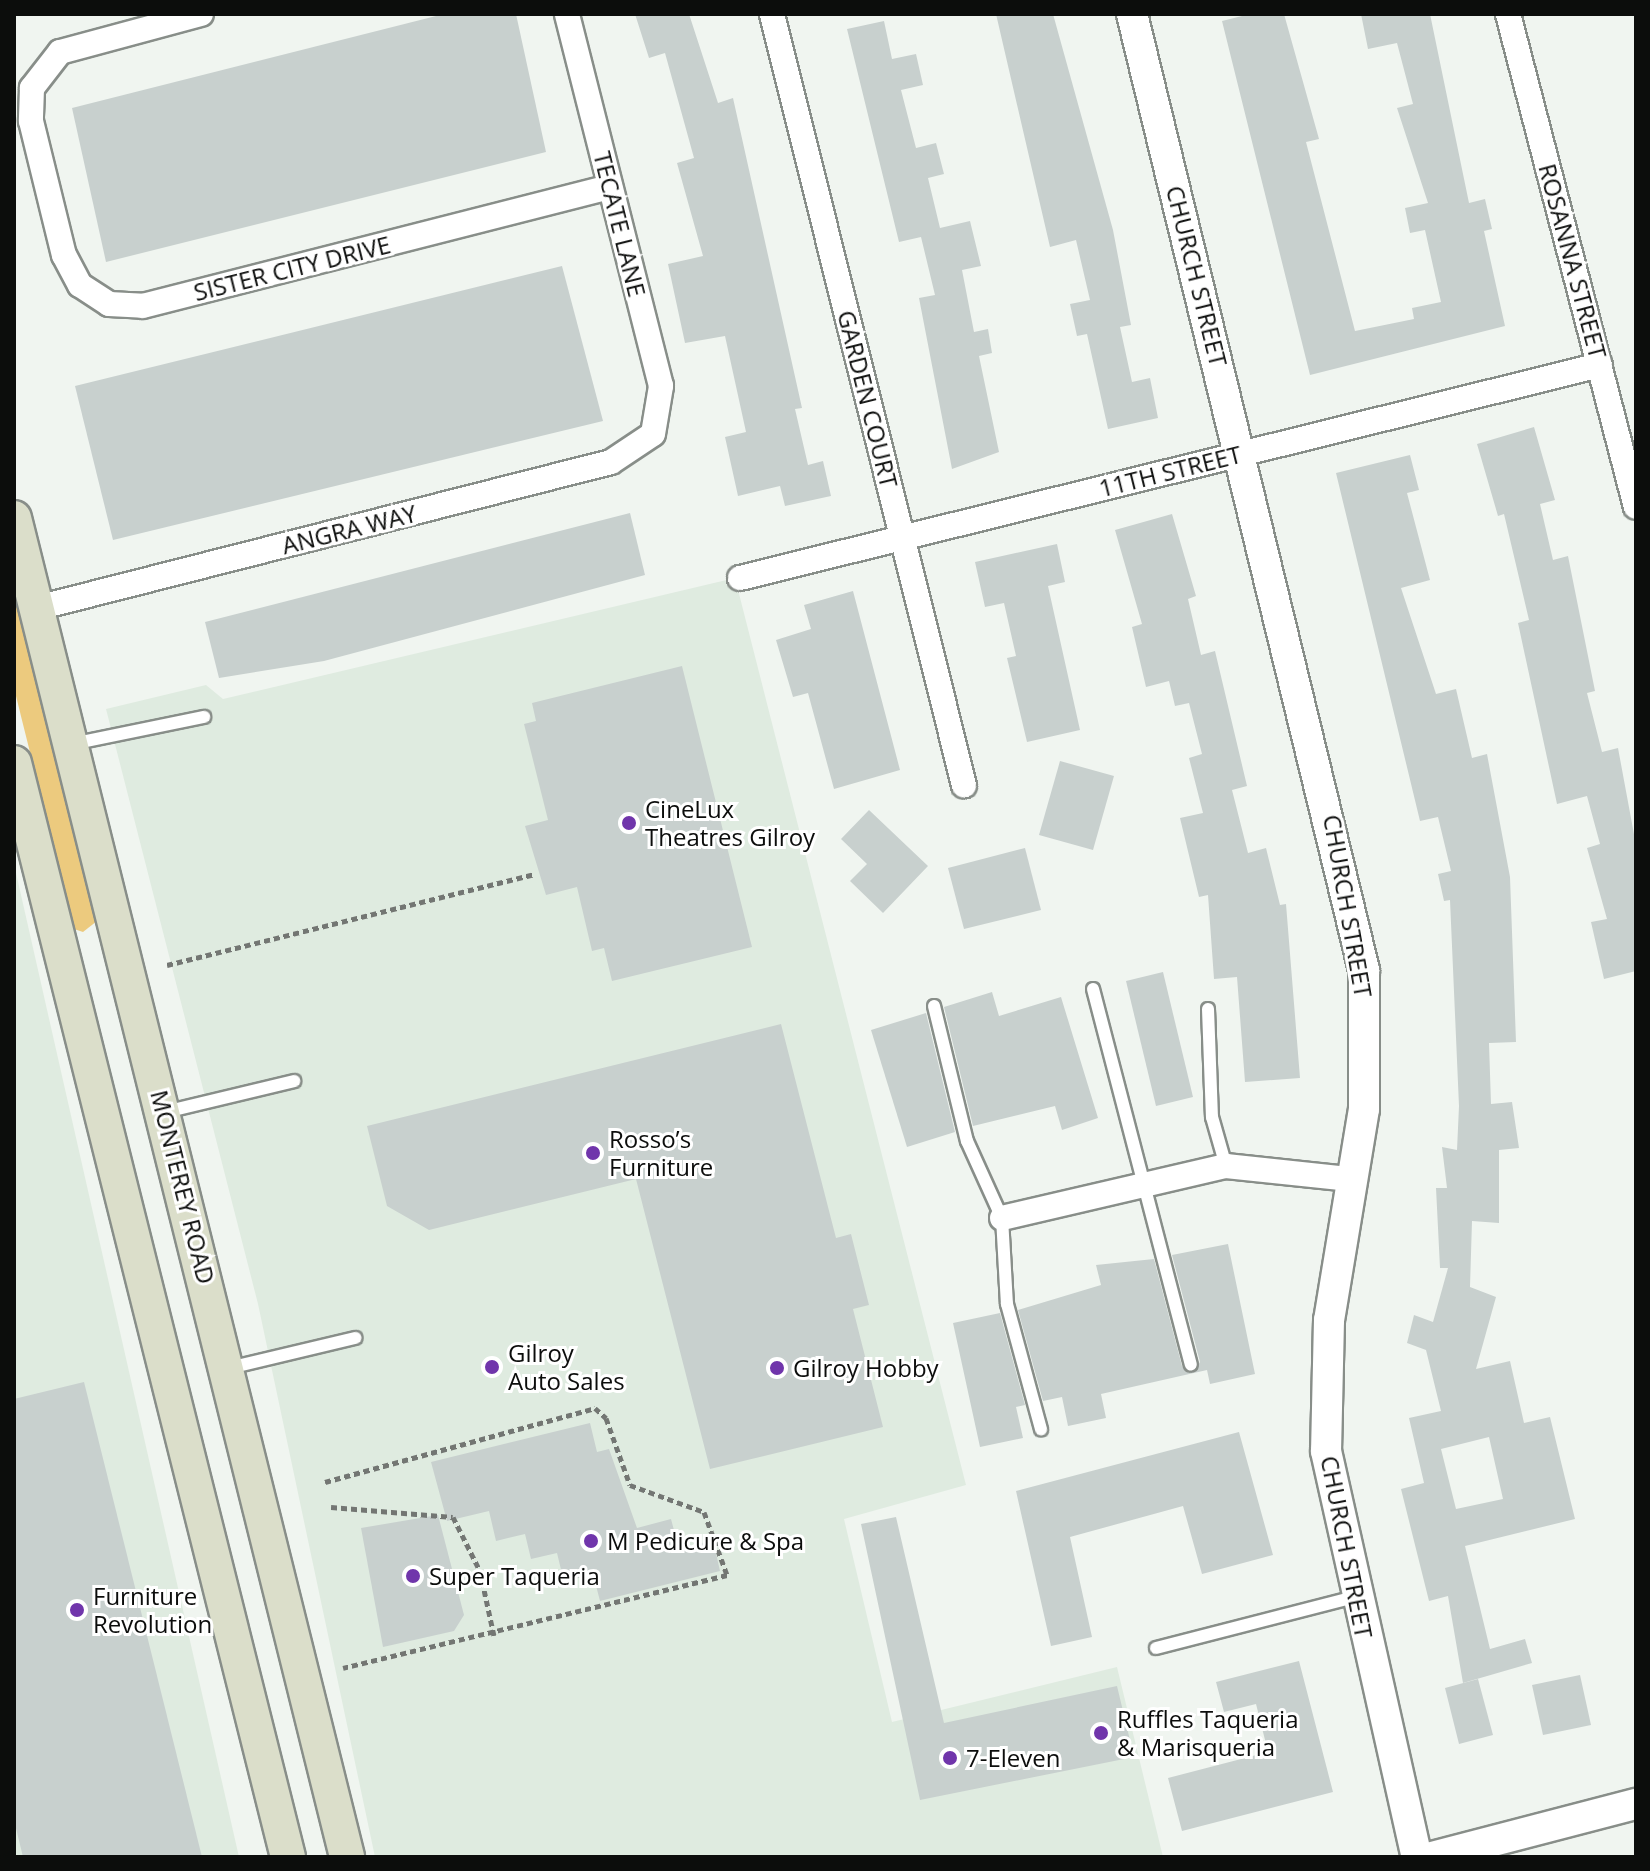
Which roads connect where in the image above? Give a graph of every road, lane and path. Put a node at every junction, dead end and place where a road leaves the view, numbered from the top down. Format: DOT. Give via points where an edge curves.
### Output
graph roads {
  1 [pos="201,14"];
  2 [pos="567,14"];
  3 [pos="772,14"];
  4 [pos="1132,14"];
  5 [pos="1508,14"];
  6 [pos="610,187"];
  7 [pos="1600,365"];
  8 [pos="653,434"];
  9 [pos="1241,454"];
  10 [pos="1636,507"];
  11 [pos="14,518"];
  12 [pos="903,537"];
  13 [pos="740,578"];
  14 [pos="37,608"];
  15 [pos="204,717"];
  16 [pos="72,744"];
  17 [pos="14,763"];
  18 [pos="964,785"];
  19 [pos="535,874"];
  20 [pos="167,965"];
  21 [pos="1093,989"];
  22 [pos="934,1006"];
  23 [pos="1208,1009"];
  24 [pos="294,1081"];
  25 [pos="165,1112"];
  26 [pos="1226,1166"];
  27 [pos="1350,1179"];
  28 [pos="1144,1184"];
  29 [pos="1002,1218"];
  30 [pos="355,1338"];
  31 [pos="1191,1364"];
  32 [pos="226,1368"];
  33 [pos="1041,1429"];
  34 [pos="325,1482"];
  35 [pos="331,1507"];
  36 [pos="1354,1597"];
  37 [pos="494,1636"];
  38 [pos="1156,1648"];
  39 [pos="343,1668"];
  40 [pos="1636,1804"];
  41 [pos="288,1857"];
  42 [pos="347,1857"];
  43 [pos="1417,1857"];
  44 [pos="1432,1857"];
  1 -- 6 [label="street, SISTER CITY DRIVE" via="75,46 48,61 29,104 70,271 94,297 126,307"];
  2 -- 6 [label="street, TECATE LANE"];
  3 -- 12 [label="street, GARDEN COURT"];
  4 -- 9 [label="street, CHURCH STREET"];
  5 -- 7 [label="street, ROSANNA STREET"];
  6 -- 8 [label="street, TECATE LANE" via="661,386"];
  7 -- 9 [label="street, 11TH STREET"];
  7 -- 10 [label="street, ROSANNA STREET"];
  8 -- 14 [label="street, ANGRA WAY" via="611,462"];
  9 -- 12 [label="street, 11TH STREET"];
  9 -- 27 [label="street, CHURCH STREET" via="1364,970 1364,1109"];
  11 -- 14 [label="main road, MONTEREY ROAD"];
  12 -- 13 [label="street, 11TH STREET"];
  12 -- 18 [label="street, GARDEN COURT"];
  14 -- 16 [label="main road, MONTEREY ROAD"];
  15 -- 16 [label="lane"];
  16 -- 25 [label="main road, MONTEREY ROAD"];
  17 -- 41 [label="main road"];
  19 -- 20 [label="path"];
  21 -- 28 [label="lane"];
  22 -- 29 [label="lane" via="967,1141"];
  23 -- 26 [label="lane" via="1212,1117"];
  24 -- 25 [label="lane"];
  25 -- 32 [label="main road, MONTEREY ROAD"];
  26 -- 27 [label="street"];
  26 -- 28 [label="street"];
  27 -- 36 [label="street, CHURCH STREET" via="1325,1391 1326,1451"];
  28 -- 29 [label="street"];
  28 -- 31 [label="lane"];
  29 -- 33 [label="lane" via="1007,1304"];
  30 -- 32 [label="lane"];
  32 -- 42 [label="main road, MONTEREY ROAD"];
  34 -- 37 [label="path" via="595,1408 606,1418 630,1485 704,1512 715,1531 727,1575"];
  35 -- 37 [label="path" via="453,1517 480,1571"];
  36 -- 38 [label="lane"];
  36 -- 43 [label="street, CHURCH STREET"];
  37 -- 39 [label="path"];
  40 -- 44 [label="street"];
}
